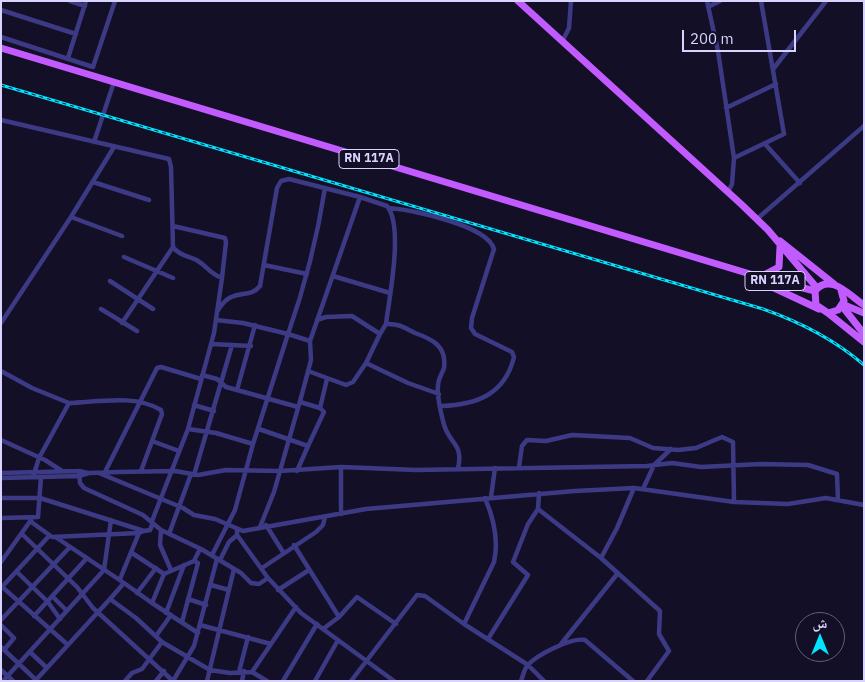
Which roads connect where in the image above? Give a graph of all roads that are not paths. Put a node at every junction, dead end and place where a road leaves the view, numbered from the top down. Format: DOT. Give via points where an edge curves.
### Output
graph roads {
  1 [pos="70,1"];
  2 [pos="115,1"];
  3 [pos="518,1"];
  4 [pos="571,1"];
  5 [pos="707,1"];
  6 [pos="720,1"];
  7 [pos="761,1"];
  8 [pos="826,1"];
  9 [pos="86,4"];
  10 [pos="708,7"];
  11 [pos="1,10"];
  12 [pos="76,34"];
  13 [pos="1,37"];
  14 [pos="562,42"];
  15 [pos="1,48"];
  16 [pos="68,58"];
  17 [pos="93,67"];
  18 [pos="774,68"];
  19 [pos="90,75"];
  20 [pos="114,82"];
  21 [pos="776,84"];
  22 [pos="726,108"];
  23 [pos="1,120"];
  24 [pos="864,126"];
  25 [pos="94,142"];
  26 [pos="764,144"];
  27 [pos="114,147"];
  28 [pos="734,158"];
  29 [pos="92,182"];
  30 [pos="800,183"];
  31 [pos="325,188"];
  32 [pos="728,192"];
  33 [pos="360,197"];
  34 [pos="149,200"];
  35 [pos="389,208"];
  36 [pos="71,217"];
  37 [pos="757,219"];
  38 [pos="173,226"];
  39 [pos="772,234"];
  40 [pos="122,236"];
  41 [pos="173,247"];
  42 [pos="780,247"];
  43 [pos="124,257"];
  44 [pos="264,265"];
  45 [pos="736,270"];
  46 [pos="156,271"];
  47 [pos="308,274"];
  48 [pos="333,276"];
  49 [pos="760,277"];
  50 [pos="174,278"];
  51 [pos="222,278"];
  52 [pos="110,281"];
  53 [pos="834,284"];
  54 [pos="816,290"];
  55 [pos="841,290"];
  56 [pos="390,293"];
  57 [pos="138,299"];
  58 [pos="842,305"];
  59 [pos="864,305"];
  60 [pos="153,309"];
  61 [pos="819,309"];
  62 [pos="101,310"];
  63 [pos="828,313"];
  64 [pos="864,313"];
  65 [pos="216,314"];
  66 [pos="216,320"];
  67 [pos="317,320"];
  68 [pos="122,322"];
  69 [pos="1,323"];
  70 [pos="386,324"];
  71 [pos="255,325"];
  72 [pos="137,331"];
  73 [pos="288,334"];
  74 [pos="380,334"];
  75 [pos="864,334"];
  76 [pos="310,341"];
  77 [pos="864,342"];
  78 [pos="212,344"];
  79 [pos="232,345"];
  80 [pos="251,346"];
  81 [pos="366,363"];
  82 [pos="1,371"];
  83 [pos="308,371"];
  84 [pos="202,377"];
  85 [pos="327,379"];
  86 [pos="222,383"];
  87 [pos="237,390"];
  88 [pos="439,394"];
  89 [pos="269,399"];
  90 [pos="139,401"];
  91 [pos="69,403"];
  92 [pos="194,405"];
  93 [pos="299,405"];
  94 [pos="441,406"];
  95 [pos="320,408"];
  96 [pos="214,411"];
  97 [pos="188,429"];
  98 [pos="259,429"];
  99 [pos="207,431"];
  100 [pos="288,439"];
  101 [pos="1,440"];
  102 [pos="152,441"];
  103 [pos="253,444"];
  104 [pos="308,446"];
  105 [pos="671,449"];
  106 [pos="179,450"];
  107 [pos="40,458"];
  108 [pos="654,465"];
  109 [pos="733,466"];
  110 [pos="341,467"];
  111 [pos="519,467"];
  112 [pos="495,468"];
  113 [pos="458,469"];
  114 [pos="297,470"];
  115 [pos="63,471"];
  116 [pos="140,471"];
  117 [pos="280,471"];
  118 [pos="98,472"];
  119 [pos="105,472"];
  120 [pos="170,472"];
  121 [pos="246,472"];
  122 [pos="1,473"];
  123 [pos="79,473"];
  124 [pos="193,474"];
  125 [pos="33,475"];
  126 [pos="41,477"];
  127 [pos="1,478"];
  128 [pos="634,488"];
  129 [pos="642,489"];
  130 [pos="538,493"];
  131 [pos="1,498"];
  132 [pos="40,498"];
  133 [pos="488,498"];
  134 [pos="160,500"];
  135 [pos="838,500"];
  136 [pos="734,502"];
  137 [pos="864,505"];
  138 [pos="180,507"];
  139 [pos="538,509"];
  140 [pos="341,514"];
  141 [pos="325,517"];
  142 [pos="1,518"];
  143 [pos="31,520"];
  144 [pos="111,520"];
  145 [pos="152,522"];
  146 [pos="228,524"];
  147 [pos="266,525"];
  148 [pos="260,526"];
  149 [pos="237,529"];
  150 [pos="144,530"];
  151 [pos="161,530"];
  152 [pos="139,533"];
  153 [pos="22,534"];
  154 [pos="169,534"];
  155 [pos="108,535"];
  156 [pos="237,535"];
  157 [pos="49,536"];
  158 [pos="56,537"];
  159 [pos="294,546"];
  160 [pos="70,547"];
  161 [pos="37,548"];
  162 [pos="200,548"];
  163 [pos="283,552"];
  164 [pos="132,553"];
  165 [pos="212,556"];
  166 [pos="87,558"];
  167 [pos="601,558"];
  168 [pos="2,560"];
  169 [pos="194,560"];
  170 [pos="218,560"];
  171 [pos="54,564"];
  172 [pos="184,565"];
  173 [pos="156,568"];
  174 [pos="234,568"];
  175 [pos="262,568"];
  176 [pos="104,570"];
  177 [pos="171,570"];
  178 [pos="309,570"];
  179 [pos="16,572"];
  180 [pos="618,573"];
  181 [pos="164,574"];
  182 [pos="268,578"];
  183 [pos="69,579"];
  184 [pos="122,581"];
  185 [pos="211,585"];
  186 [pos="2,587"];
  187 [pos="32,587"];
  188 [pos="229,590"];
  189 [pos="278,590"];
  190 [pos="137,593"];
  191 [pos="82,595"];
  192 [pos="53,596"];
  193 [pos="188,599"];
  194 [pos="110,600"];
  195 [pos="18,602"];
  196 [pos="48,602"];
  197 [pos="152,603"];
  198 [pos="206,605"];
  199 [pos="296,607"];
  200 [pos="67,611"];
  201 [pos="98,611"];
  202 [pos="169,614"];
  203 [pos="34,616"];
  204 [pos="339,617"];
  205 [pos="60,619"];
  206 [pos="1,620"];
  207 [pos="182,622"];
  208 [pos="1,624"];
  209 [pos="316,624"];
  210 [pos="396,624"];
  211 [pos="464,624"];
  212 [pos="200,625"];
  213 [pos="323,629"];
  214 [pos="51,630"];
  215 [pos="220,630"];
  216 [pos="198,633"];
  217 [pos="156,636"];
  218 [pos="248,638"];
  219 [pos="488,639"];
  220 [pos="338,640"];
  221 [pos="162,642"];
  222 [pos="271,644"];
  223 [pos="68,645"];
  224 [pos="560,645"];
  225 [pos="2,649"];
  226 [pos="30,652"];
  227 [pos="149,658"];
  228 [pos="189,658"];
  229 [pos="367,662"];
  230 [pos="19,664"];
  231 [pos="528,666"];
  232 [pos="47,668"];
  233 [pos="1,670"];
  234 [pos="210,670"];
  235 [pos="164,671"];
  236 [pos="241,672"];
  237 [pos="252,672"];
  238 [pos="8,676"];
  239 [pos="36,680"];
  240 [pos="393,680"];
  241 [pos="3,681"];
  242 [pos="13,681"];
  243 [pos="125,681"];
  244 [pos="156,681"];
  245 [pos="173,681"];
  246 [pos="207,681"];
  247 [pos="242,681"];
  248 [pos="267,681"];
  249 [pos="283,681"];
  250 [pos="315,681"];
  251 [pos="351,681"];
  252 [pos="521,681"];
  253 [pos="544,681"];
  254 [pos="633,681"];
  255 [pos="647,681"];
  1 -- 9 [label="street"];
  2 -- 17 [label="street"];
  3 -- 14 [label="main road"];
  4 -- 14 [label="street" via="569,28"];
  5 -- 10 [label="street"];
  6 -- 10 [label="street"];
  7 -- 18 [label="street"];
  8 -- 18 [label="street"];
  9 -- 12 [label="street"];
  10 -- 22 [label="street"];
  11 -- 12 [label="street"];
  12 -- 16 [label="street"];
  13 -- 16 [label="street"];
  14 -- 32 [label="main road"];
  15 -- 19 [label="main road, RN 117A"];
  16 -- 17 [label="street"];
  17 -- 19 [label="street"];
  18 -- 21 [label="street"];
  19 -- 20 [label="main road, RN 117A"];
  20 -- 25 [label="street"];
  20 -- 45 [label="main road, RN 117A"];
  21 -- 22 [label="street"];
  21 -- 26 [label="street" via="784,134"];
  22 -- 28 [label="street"];
  23 -- 25 [label="street"];
  24 -- 30 [label="street"];
  25 -- 27 [label="street"];
  26 -- 28 [label="street"];
  26 -- 30 [label="street"];
  27 -- 29 [label="street"];
  27 -- 38 [label="street" via="170,161"];
  28 -- 32 [label="street" via="732,184"];
  29 -- 34 [label="street"];
  29 -- 36 [label="street"];
  30 -- 37 [label="street"];
  31 -- 33 [label="street"];
  31 -- 44 [label="street" via="289,179 279,183"];
  31 -- 47 [label="street"];
  32 -- 37 [label="main road"];
  33 -- 35 [label="street"];
  33 -- 48 [label="street"];
  35 -- 56 [label="street" via="394,245"];
  35 -- 94 [label="street" via="423,213 464,227 489,239 494,249 471,328 475,334 512,352 513,362 492,394 466,404"];
  36 -- 40 [label="street"];
  36 -- 69 [label="street"];
  37 -- 39 [label="main road"];
  38 -- 41 [label="street"];
  38 -- 51 [label="street" via="225,238"];
  39 -- 42 [label="main road"];
  39 -- 53 [label="main road"];
  41 -- 46 [label="street"];
  41 -- 51 [label="street" via="200,262 209,273"];
  42 -- 49 [label="main road" via="778,267"];
  42 -- 54 [label="main road"];
  43 -- 46 [label="street"];
  44 -- 47 [label="street"];
  44 -- 65 [label="street" via="259,289 227,298"];
  45 -- 49 [label="main road, RN 117A"];
  45 -- 61 [label="main road"];
  46 -- 50 [label="street"];
  46 -- 57 [label="street"];
  47 -- 73 [label="street"];
  48 -- 56 [label="street"];
  48 -- 67 [label="street"];
  49 -- 54 [label="main road, RN 117A"];
  51 -- 65 [label="street"];
  52 -- 57 [label="street"];
  53 -- 54 [label="main road" via="825,283"];
  53 -- 55 [label="main road"];
  54 -- 61 [label="main road" via="814,301"];
  55 -- 58 [label="main road" via="844,297"];
  55 -- 59 [label="main road"];
  56 -- 70 [label="street"];
  57 -- 60 [label="street"];
  57 -- 68 [label="street"];
  58 -- 63 [label="main road"];
  58 -- 64 [label="main road"];
  58 -- 75 [label="main road"];
  61 -- 63 [label="main road"];
  62 -- 68 [label="street"];
  63 -- 77 [label="main road"];
  65 -- 66 [label="street"];
  66 -- 71 [label="street"];
  66 -- 78 [label="street"];
  67 -- 74 [label="street" via="352,316"];
  67 -- 76 [label="street"];
  68 -- 72 [label="street"];
  70 -- 74 [label="street"];
  70 -- 88 [label="street" via="399,325 437,342 444,366"];
  71 -- 73 [label="street"];
  71 -- 80 [label="street"];
  73 -- 76 [label="street"];
  73 -- 89 [label="street"];
  74 -- 81 [label="street"];
  76 -- 83 [label="street"];
  78 -- 79 [label="street"];
  78 -- 84 [label="street"];
  79 -- 80 [label="street"];
  79 -- 86 [label="street"];
  80 -- 87 [label="street"];
  81 -- 85 [label="street" via="350,384 341,385"];
  81 -- 88 [label="street"];
  82 -- 91 [label="street"];
  83 -- 85 [label="street"];
  83 -- 93 [label="street"];
  84 -- 86 [label="street"];
  84 -- 90 [label="street" via="158,367"];
  84 -- 92 [label="street"];
  85 -- 95 [label="street"];
  86 -- 87 [label="street"];
  86 -- 96 [label="street"];
  87 -- 89 [label="street"];
  88 -- 94 [label="street"];
  89 -- 93 [label="street"];
  89 -- 98 [label="street"];
  90 -- 91 [label="street"];
  90 -- 102 [label="street" via="162,411"];
  90 -- 119 [label="street"];
  91 -- 107 [label="street"];
  92 -- 96 [label="street"];
  92 -- 97 [label="street"];
  93 -- 95 [label="street"];
  93 -- 100 [label="street"];
  94 -- 113 [label="street" via="448,436 459,446 461,453"];
  95 -- 104 [label="street" via="324,415"];
  96 -- 99 [label="street"];
  97 -- 99 [label="street"];
  97 -- 106 [label="street"];
  98 -- 100 [label="street"];
  98 -- 103 [label="street"];
  99 -- 103 [label="street"];
  99 -- 124 [label="street"];
  100 -- 104 [label="street"];
  100 -- 117 [label="street"];
  101 -- 107 [label="street"];
  102 -- 106 [label="street"];
  102 -- 116 [label="street"];
  103 -- 121 [label="street"];
  104 -- 114 [label="street"];
  105 -- 108 [label="street"];
  105 -- 109 [label="street" via="696,448 718,437 728,438 733,442"];
  105 -- 111 [label="street" via="653,448 630,438 569,435 546,441 524,441"];
  106 -- 120 [label="street"];
  107 -- 115 [label="street"];
  107 -- 125 [label="street"];
  108 -- 109 [label="street"];
  108 -- 111 [label="street"];
  108 -- 129 [label="street"];
  109 -- 135 [label="street" via="819,467 837,474"];
  109 -- 136 [label="street"];
  110 -- 113 [label="street"];
  110 -- 114 [label="street"];
  110 -- 140 [label="street"];
  111 -- 112 [label="street"];
  112 -- 113 [label="street"];
  112 -- 133 [label="street"];
  114 -- 117 [label="street"];
  115 -- 123 [label="street"];
  115 -- 125 [label="street"];
  116 -- 119 [label="street"];
  116 -- 120 [label="street"];
  117 -- 121 [label="street"];
  117 -- 148 [label="street"];
  118 -- 119 [label="street"];
  118 -- 123 [label="street"];
  118 -- 134 [label="street"];
  120 -- 124 [label="street"];
  120 -- 134 [label="street"];
  121 -- 124 [label="street" via="226,470"];
  121 -- 146 [label="street" via="236,510"];
  122 -- 125 [label="street"];
  123 -- 126 [label="street"];
  123 -- 145 [label="street" via="84,488 142,514"];
  124 -- 138 [label="street"];
  125 -- 126 [label="street"];
  125 -- 127 [label="street"];
  126 -- 132 [label="street"];
  128 -- 129 [label="street"];
  128 -- 130 [label="street"];
  128 -- 167 [label="street"];
  129 -- 136 [label="street"];
  130 -- 133 [label="street"];
  130 -- 139 [label="street"];
  131 -- 132 [label="street"];
  132 -- 143 [label="street" via="39,515"];
  132 -- 144 [label="street"];
  133 -- 140 [label="street"];
  133 -- 211 [label="street" via="497,542 496,553"];
  134 -- 138 [label="street"];
  134 -- 145 [label="street"];
  135 -- 136 [label="street" via="815,499 781,504"];
  135 -- 137 [label="street"];
  138 -- 146 [label="street" via="194,515"];
  138 -- 154 [label="street"];
  139 -- 167 [label="street"];
  139 -- 219 [label="street" via="528,524 514,560 528,575"];
  140 -- 141 [label="street"];
  141 -- 147 [label="street"];
  141 -- 159 [label="street" via="321,528"];
  142 -- 143 [label="street"];
  143 -- 153 [label="street"];
  143 -- 157 [label="street"];
  144 -- 150 [label="street"];
  144 -- 155 [label="street"];
  145 -- 150 [label="street" via="150,530"];
  145 -- 151 [label="street"];
  146 -- 149 [label="street"];
  146 -- 165 [label="street"];
  147 -- 148 [label="street"];
  147 -- 163 [label="street"];
  148 -- 149 [label="street"];
  149 -- 156 [label="street"];
  150 -- 152 [label="street"];
  151 -- 154 [label="street"];
  151 -- 177 [label="street" via="160,545"];
  152 -- 155 [label="street"];
  152 -- 164 [label="street"];
  153 -- 161 [label="street"];
  153 -- 168 [label="street"];
  154 -- 162 [label="street"];
  155 -- 158 [label="street"];
  155 -- 176 [label="street"];
  156 -- 170 [label="street"];
  156 -- 175 [label="street"];
  157 -- 158 [label="street"];
  157 -- 161 [label="street"];
  158 -- 160 [label="street"];
  159 -- 163 [label="street"];
  159 -- 178 [label="street"];
  160 -- 166 [label="street"];
  160 -- 171 [label="street"];
  161 -- 171 [label="street"];
  161 -- 179 [label="street"];
  162 -- 165 [label="street"];
  162 -- 169 [label="street"];
  163 -- 175 [label="street"];
  164 -- 173 [label="street"];
  164 -- 184 [label="street"];
  165 -- 170 [label="street"];
  166 -- 176 [label="street"];
  166 -- 183 [label="street"];
  167 -- 180 [label="street"];
  169 -- 172 [label="street"];
  169 -- 193 [label="street" via="198,563"];
  170 -- 174 [label="street"];
  170 -- 185 [label="street"];
  171 -- 183 [label="street"];
  171 -- 187 [label="street"];
  172 -- 177 [label="street"];
  172 -- 202 [label="street"];
  173 -- 181 [label="street"];
  173 -- 190 [label="street"];
  174 -- 182 [label="street" via="255,584"];
  174 -- 188 [label="street"];
  175 -- 182 [label="street"];
  176 -- 184 [label="street"];
  176 -- 191 [label="street"];
  177 -- 181 [label="street"];
  178 -- 189 [label="street"];
  178 -- 204 [label="street"];
  179 -- 186 [label="street"];
  179 -- 187 [label="street"];
  180 -- 224 [label="street"];
  180 -- 255 [label="street" via="662,612 658,628 669,652"];
  181 -- 197 [label="street"];
  182 -- 189 [label="street"];
  183 -- 191 [label="street"];
  183 -- 192 [label="street"];
  184 -- 190 [label="street"];
  184 -- 194 [label="street"];
  185 -- 188 [label="street"];
  185 -- 198 [label="street"];
  186 -- 195 [label="street"];
  187 -- 195 [label="street"];
  187 -- 196 [label="street"];
  188 -- 215 [label="street"];
  189 -- 199 [label="street"];
  190 -- 197 [label="street"];
  191 -- 200 [label="street"];
  191 -- 201 [label="street"];
  192 -- 196 [label="street"];
  192 -- 200 [label="street"];
  193 -- 198 [label="street"];
  193 -- 207 [label="street"];
  194 -- 201 [label="street"];
  194 -- 217 [label="street"];
  195 -- 203 [label="street"];
  195 -- 206 [label="street"];
  196 -- 203 [label="street"];
  196 -- 205 [label="street"];
  197 -- 202 [label="street"];
  198 -- 212 [label="street"];
  199 -- 209 [label="street"];
  199 -- 222 [label="street"];
  200 -- 205 [label="street"];
  201 -- 223 [label="street"];
  201 -- 227 [label="street"];
  202 -- 207 [label="street"];
  202 -- 217 [label="street"];
  203 -- 214 [label="street"];
  204 -- 210 [label="street" via="357,597"];
  204 -- 213 [label="street"];
  205 -- 214 [label="street"];
  207 -- 216 [label="street"];
  208 -- 225 [label="street" via="14,638"];
  209 -- 213 [label="street"];
  209 -- 249 [label="street"];
  210 -- 211 [label="street" via="414,597 422,594"];
  210 -- 229 [label="street"];
  211 -- 219 [label="street"];
  212 -- 215 [label="street"];
  212 -- 216 [label="street"];
  213 -- 220 [label="street"];
  214 -- 223 [label="street"];
  214 -- 226 [label="street"];
  215 -- 218 [label="street"];
  215 -- 234 [label="street"];
  216 -- 228 [label="street"];
  217 -- 221 [label="street"];
  218 -- 222 [label="street"];
  218 -- 236 [label="street"];
  219 -- 231 [label="street"];
  220 -- 229 [label="street"];
  220 -- 250 [label="street"];
  221 -- 227 [label="street"];
  221 -- 228 [label="street"];
  222 -- 237 [label="street"];
  223 -- 232 [label="street"];
  224 -- 231 [label="street"];
  224 -- 254 [label="street" via="585,640"];
  225 -- 230 [label="street"];
  226 -- 230 [label="street"];
  226 -- 232 [label="street"];
  227 -- 235 [label="street"];
  227 -- 243 [label="street" via="142,669"];
  228 -- 234 [label="street"];
  228 -- 245 [label="street"];
  229 -- 240 [label="street"];
  229 -- 251 [label="street"];
  230 -- 238 [label="street"];
  230 -- 239 [label="street"];
  231 -- 252 [label="street"];
  231 -- 253 [label="street"];
  232 -- 239 [label="street"];
  233 -- 238 [label="street"];
  234 -- 236 [label="street"];
  234 -- 246 [label="street"];
  235 -- 244 [label="street"];
  235 -- 245 [label="street"];
  236 -- 237 [label="street"];
  236 -- 247 [label="street"];
  237 -- 248 [label="street"];
  238 -- 241 [label="street"];
  238 -- 242 [label="street"];
}
